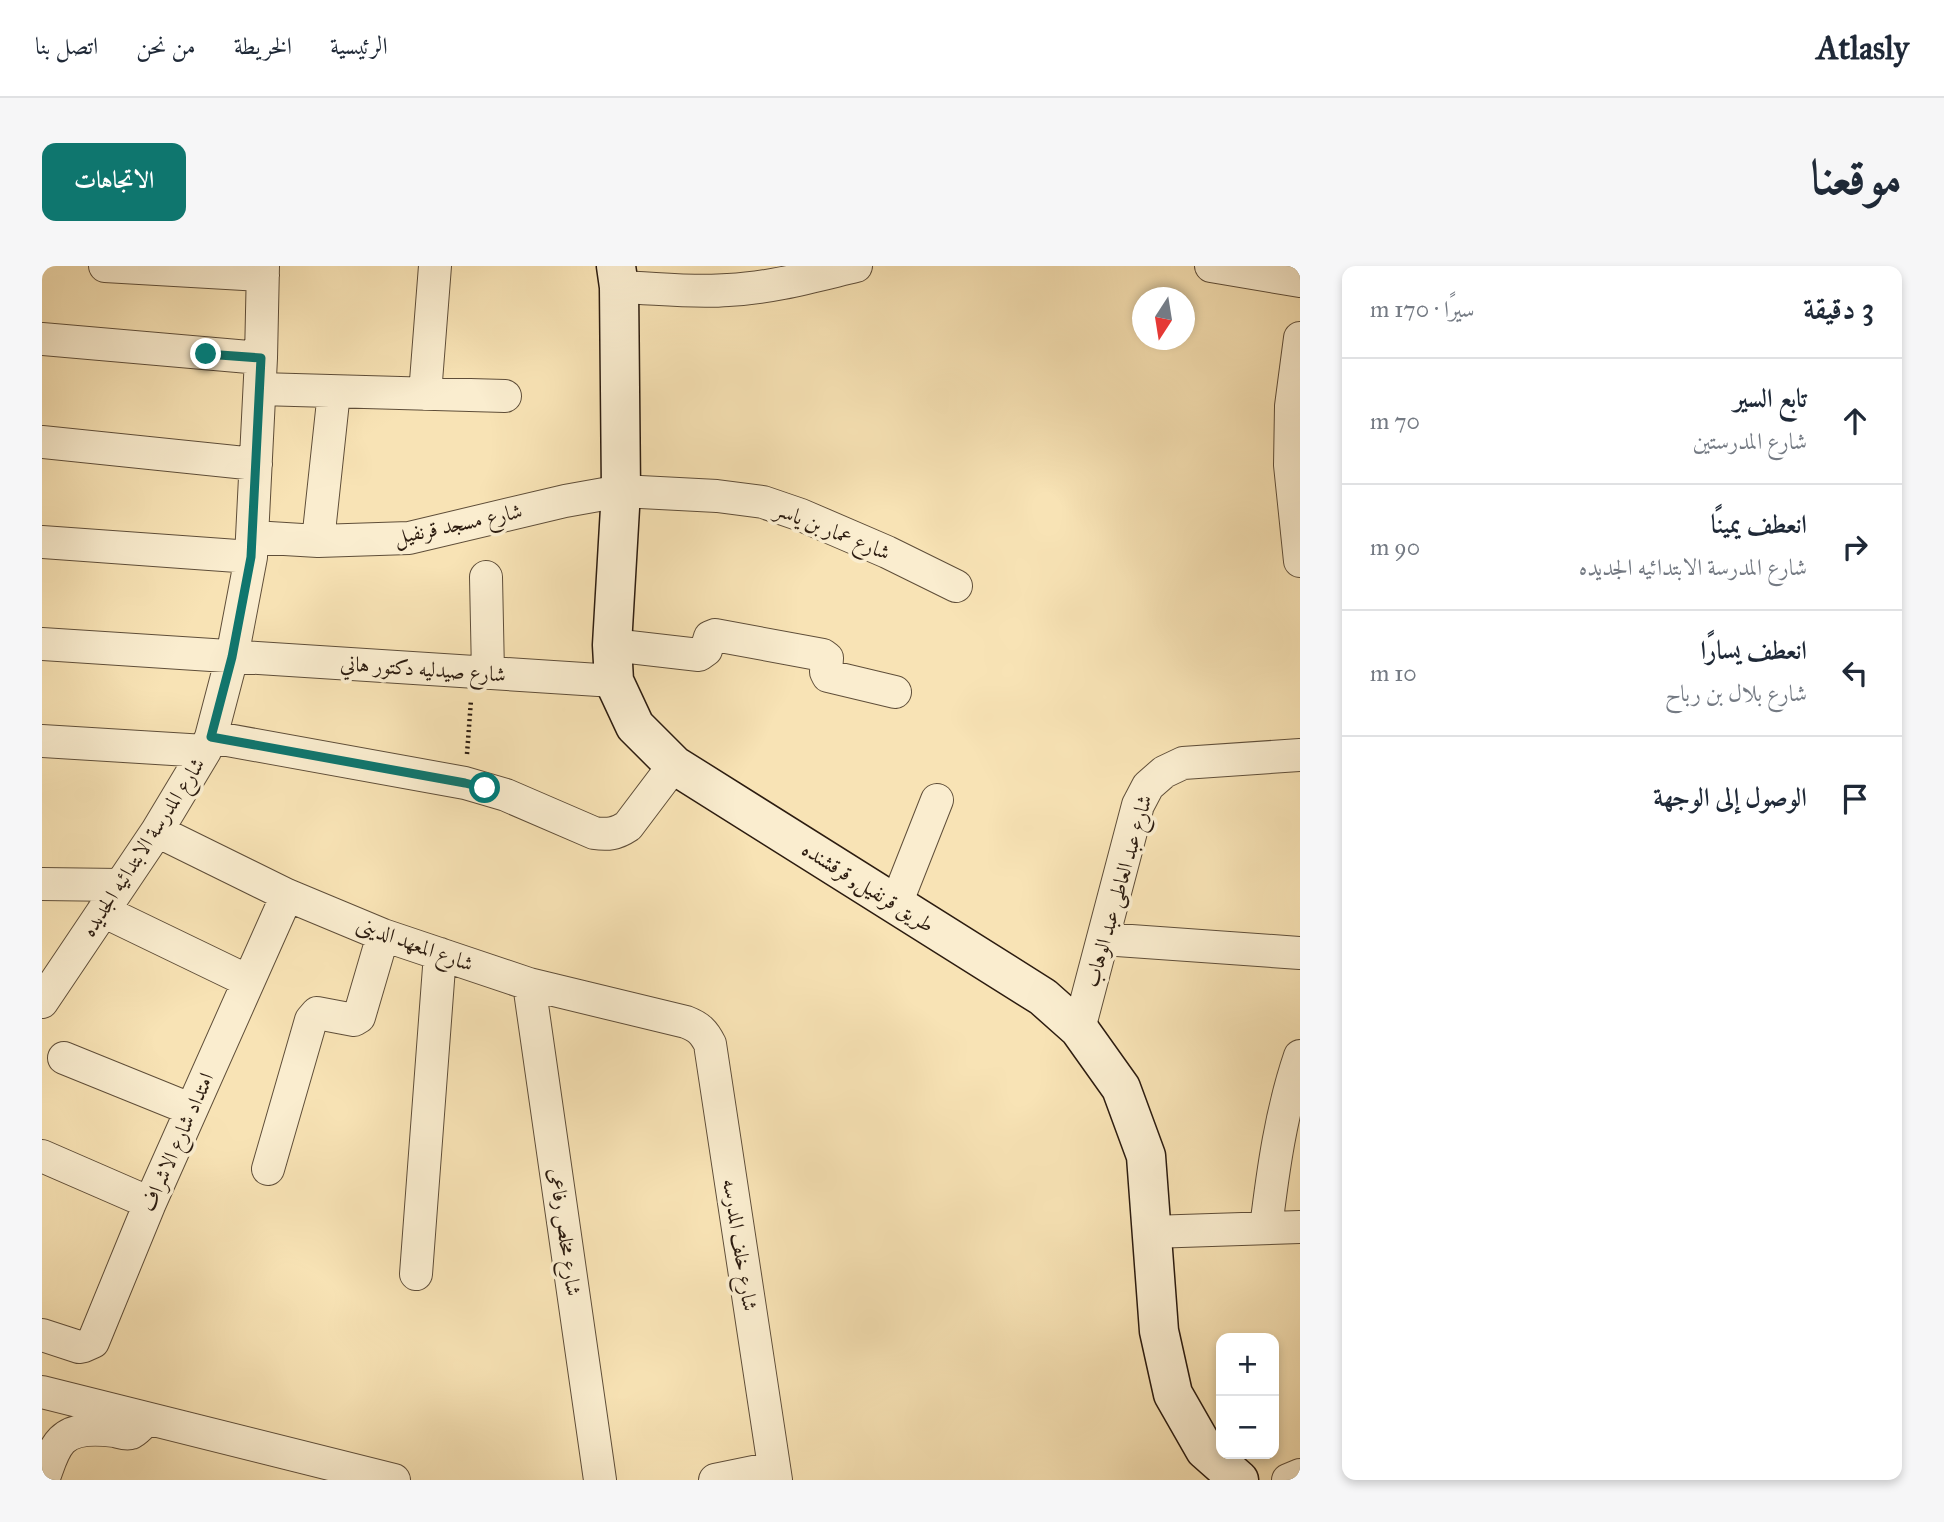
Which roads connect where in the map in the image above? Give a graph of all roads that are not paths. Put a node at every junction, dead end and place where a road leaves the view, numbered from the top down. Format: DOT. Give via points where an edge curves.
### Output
graph roads {
  1 [pos="106,266"];
  2 [pos="435,266"];
  3 [pos="1211,266"];
  4 [pos="849,267"];
  5 [pos="263,270"];
  6 [pos="617,276"];
  7 [pos="724,278"];
  8 [pos="1300,281"];
  9 [pos="1300,338"];
  10 [pos="42,339"];
  11 [pos="260,374"];
  12 [pos="334,392"];
  13 [pos="425,394"];
  14 [pos="505,396"];
  15 [pos="42,442"];
  16 [pos="256,464"];
  17 [pos="621,491"];
  18 [pos="318,541"];
  19 [pos="42,542"];
  20 [pos="252,547"];
  21 [pos="1300,561"];
  22 [pos="486,577"];
  23 [pos="956,586"];
  24 [pos="42,644"];
  25 [pos="232,657"];
  26 [pos="613,663"];
  27 [pos="480,672"];
  28 [pos="895,692"];
  29 [pos="42,740"];
  30 [pos="208,744"];
  31 [pos="1300,755"];
  32 [pos="674,765"];
  33 [pos="937,800"];
  34 [pos="157,831"];
  35 [pos="42,884"];
  36 [pos="287,895"];
  37 [pos="112,898"];
  38 [pos="896,904"];
  39 [pos="383,934"];
  40 [pos="1103,939"];
  41 [pos="1300,953"];
  42 [pos="440,954"];
  43 [pos="248,981"];
  44 [pos="529,984"];
  45 [pos="42,1003"];
  46 [pos="686,1022"];
  47 [pos="1079,1029"];
  48 [pos="1300,1056"];
  49 [pos="64,1058"];
  50 [pos="190,1109"];
  51 [pos="42,1156"];
  52 [pos="268,1169"];
  53 [pos="149,1203"];
  54 [pos="1300,1227"];
  55 [pos="1266,1228"];
  56 [pos="1151,1232"];
  57 [pos="416,1274"];
  58 [pos="42,1335"];
  59 [pos="42,1392"];
  60 [pos="147,1420"];
  61 [pos="774,1474"];
  62 [pos="1300,1475"];
  63 [pos="43,1480"];
  64 [pos="394,1480"];
  65 [pos="600,1480"];
  66 [pos="715,1480"];
  67 [pos="1239,1480"];
  68 [pos="1288,1480"];
  1 -- 5 [label="street"];
  2 -- 13 [label="street"];
  3 -- 8 [label="street"];
  4 -- 7 [label="street" via="771,286"];
  5 -- 11 [label="street, شارع المدرسة الابتدائيه الجديده"];
  6 -- 7 [label="street"];
  6 -- 17 [label="street, طريق قرنفيل, قرقشنده"];
  9 -- 21 [label="street" via="1291,405 1290,465"];
  10 -- 11 [label="street"];
  11 -- 12 [label="street"];
  11 -- 16 [label="street, شارع المدرسة الابتدائيه الجديده"];
  12 -- 13 [label="street"];
  12 -- 18 [label="street"];
  13 -- 14 [label="street"];
  15 -- 16 [label="street"];
  16 -- 20 [label="street, شارع المدرسة الابتدائيه الجديده"];
  17 -- 18 [label="street, شارع مسجد قرنفيل" via="409,538"];
  17 -- 23 [label="street, شارع عمار بن ياسر" via="762,502 801,514"];
  17 -- 26 [label="street, طريق قرنفيل, قرقشنده"];
  18 -- 20 [label="street, شارع مسجد قرنفيل"];
  19 -- 20 [label="street, شارع مسجد قرنفيل"];
  20 -- 25 [label="street, شارع المدرسة الابتدائيه الجديده"];
  22 -- 27 [label="street"];
  24 -- 25 [label="street, شارع صيدليه دكتور هاني"];
  25 -- 27 [label="street, شارع صيدليه دكتور هاني"];
  25 -- 30 [label="street, شارع المدرسة الابتدائيه الجديده"];
  26 -- 27 [label="street, شارع صيدليه دكتور هاني"];
  26 -- 28 [label="street, شارع صيدليه دكتور هاني" via="699,655 715,635 823,654 828,676"];
  26 -- 32 [label="street, طريق قرنفيل, قرقشنده" via="635,726"];
  29 -- 30 [label="street"];
  30 -- 32 [label="street" via="465,783 606,835 628,826"];
  30 -- 34 [label="street, شارع المدرسة الابتدائيه الجديده"];
  31 -- 40 [label="street, شارع عبد العاطى عبد الوهاب" via="1184,763 1148,786 1138,805"];
  32 -- 38 [label="street, طريق قرنفيل, قرقشنده"];
  33 -- 38 [label="street"];
  34 -- 36 [label="street, شارع المعهد الدينى"];
  34 -- 37 [label="street, شارع المدرسة الابتدائيه الجديده"];
  35 -- 37 [label="street"];
  36 -- 39 [label="street, شارع المعهد الدينى"];
  36 -- 43 [label="street, امتداد شارع الاشراف"];
  37 -- 43 [label="street"];
  37 -- 45 [label="street, شارع المدرسة الابتدائيه الجديده"];
  38 -- 47 [label="street, طريق قرنفيل, قرقشنده" via="1043,997"];
  39 -- 42 [label="street, شارع المعهد الدينى"];
  39 -- 52 [label="street" via="359,1017 317,1013 311,1020"];
  40 -- 41 [label="street"];
  40 -- 47 [label="street, شارع عبد العاطى عبد الوهاب"];
  42 -- 44 [label="street, شارع المعهد الدينى"];
  42 -- 57 [label="street"];
  43 -- 50 [label="street, امتداد شارع الاشراف"];
  44 -- 46 [label="street, شارع المعهد الدينى"];
  44 -- 65 [label="street, شارع مخلص رفاعى"];
  46 -- 61 [label="street, شارع خلف المدرسه" via="697,1026 709,1044"];
  47 -- 56 [label="street, طريق قرنفيل, قرقشنده" via="1121,1088 1146,1156"];
  48 -- 55 [label="street" via="1283,1116"];
  49 -- 50 [label="street"];
  50 -- 53 [label="street, امتداد شارع الاشراف"];
  51 -- 53 [label="street"];
  53 -- 58 [label="street, امتداد شارع الاشراف" via="93,1342 79,1347"];
  54 -- 55 [label="street"];
  55 -- 56 [label="street"];
  56 -- 67 [label="street, طريق قرنفيل, قرقشنده" via="1159,1331 1173,1394 1205,1450"];
  59 -- 60 [label="street"];
  60 -- 63 [label="street" via="133,1433 88,1429 72,1433 56,1449"];
  60 -- 64 [label="street"];
  61 -- 66 [label="street"];
  62 -- 68 [label="street"];
}
